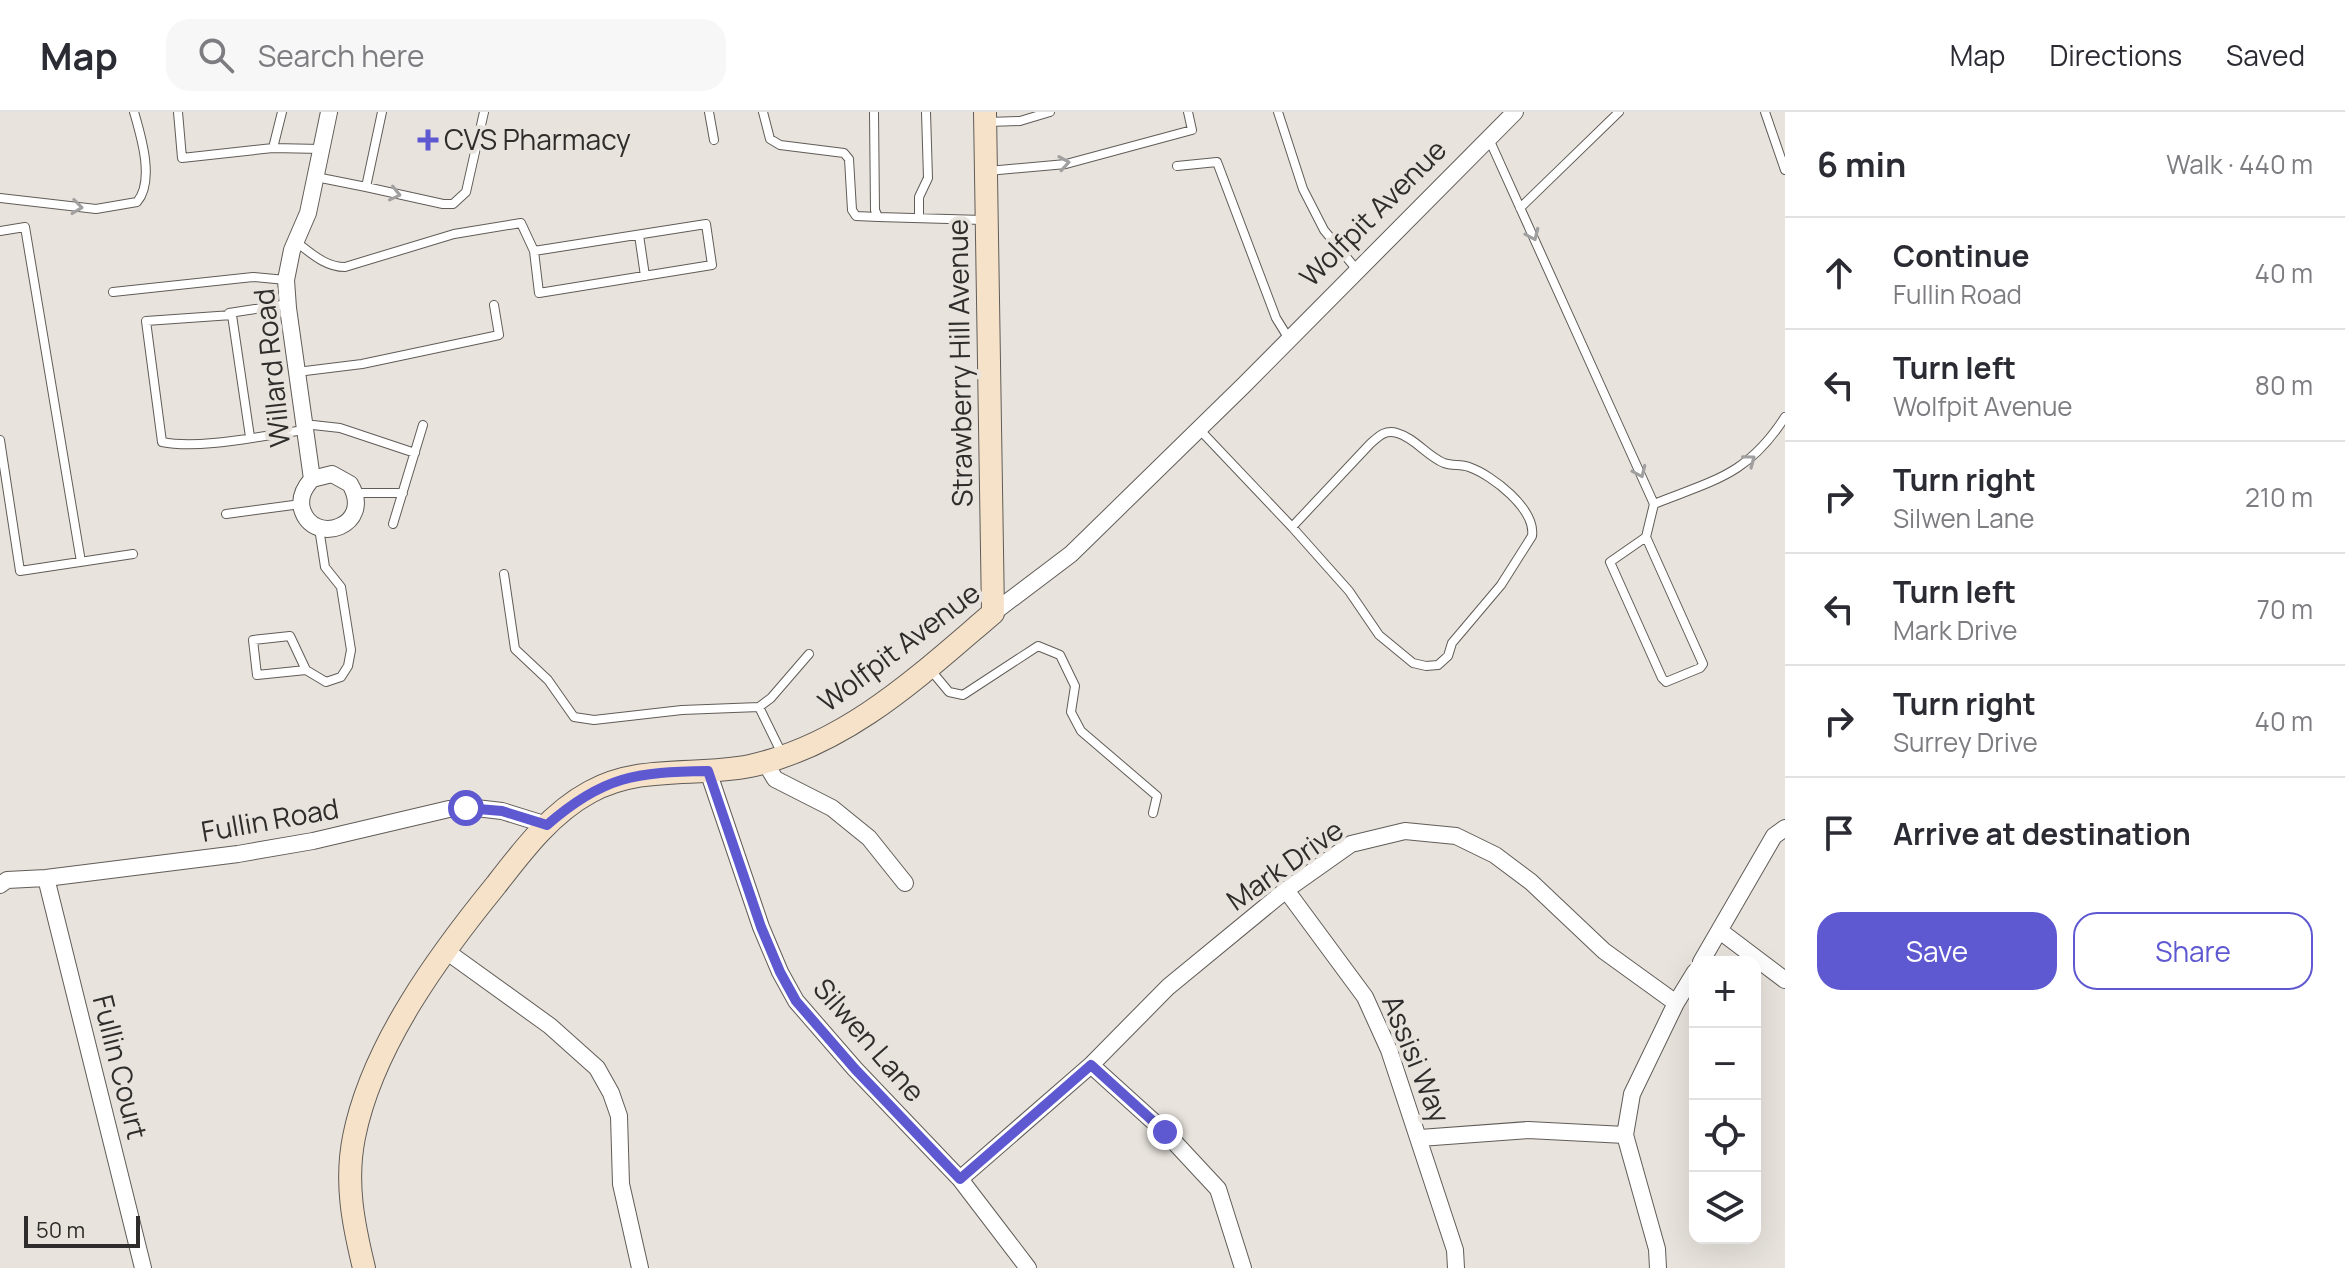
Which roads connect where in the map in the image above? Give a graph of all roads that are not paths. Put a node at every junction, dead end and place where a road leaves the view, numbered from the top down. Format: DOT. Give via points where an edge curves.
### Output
graph roads {
  1 [pos="134,112"];
  2 [pos="178,112"];
  3 [pos="282,112"];
  4 [pos="329,112"];
  5 [pos="382,112"];
  6 [pos="484,112"];
  7 [pos="709,112"];
  8 [pos="763,112"];
  9 [pos="874,112"];
  10 [pos="926,112"];
  11 [pos="1050,112"];
  12 [pos="1188,112"];
  13 [pos="1278,112"];
  14 [pos="1515,112"];
  15 [pos="1619,112"];
  16 [pos="1765,112"];
  17 [pos="985,117"];
  18 [pos="1489,139"];
  19 [pos="714,140"];
  20 [pos="273,148"];
  21 [pos="322,149"];
  22 [pos="1177,166"];
  23 [pos="1785,170"];
  24 [pos="987,171"];
  25 [pos="316,177"];
  26 [pos="366,187"];
  27 [pos="0,198"];
  28 [pos="1520,208"];
  29 [pos="878,217"];
  30 [pos="919,218"];
  31 [pos="988,220"];
  32 [pos="0,231"];
  33 [pos="639,235"];
  34 [pos="295,241"];
  35 [pos="534,251"];
  36 [pos="1357,271"];
  37 [pos="645,276"];
  38 [pos="286,280"];
  39 [pos="113,292"];
  40 [pos="288,304"];
  41 [pos="494,305"];
  42 [pos="228,313"];
  43 [pos="1289,340"];
  44 [pos="297,372"];
  45 [pos="1785,417"];
  46 [pos="423,425"];
  47 [pos="304,427"];
  48 [pos="1199,429"];
  49 [pos="250,437"];
  50 [pos="0,440"];
  51 [pos="415,453"];
  52 [pos="312,479"];
  53 [pos="355,493"];
  54 [pos="403,493"];
  55 [pos="301,504"];
  56 [pos="1654,504"];
  57 [pos="226,514"];
  58 [pos="393,524"];
  59 [pos="319,527"];
  60 [pos="1292,527"];
  61 [pos="1646,537"];
  62 [pos="133,554"];
  63 [pos="81,562"];
  64 [pos="504,574"];
  65 [pos="993,613"];
  66 [pos="809,654"];
  67 [pos="928,668"];
  68 [pos="306,670"];
  69 [pos="759,707"];
  70 [pos="774,759"];
  71 [pos="708,771"];
  72 [pos="1153,813"];
  73 [pos="547,825"];
  74 [pos="1785,828"];
  75 [pos="2,876"];
  76 [pos="46,878"];
  77 [pos="905,883"];
  78 [pos="1286,890"];
  79 [pos="1720,931"];
  80 [pos="446,951"];
  81 [pos="1705,956"];
  82 [pos="1785,980"];
  83 [pos="1689,982"];
  84 [pos="1676,1003"];
  85 [pos="1091,1065"];
  86 [pos="1625,1135"];
  87 [pos="1420,1138"];
  88 [pos="960,1179"];
  89 [pos="143,1268"];
  90 [pos="364,1268"];
  91 [pos="640,1268"];
  92 [pos="1028,1268"];
  93 [pos="1243,1268"];
  94 [pos="1456,1268"];
  95 [pos="1658,1268"];
  27 -- 1 [label="lane, one-way" via="96,209 137,202 145,175"];
  2 -- 20 [label="lane" via="182,158"];
  3 -- 20 [label="lane"];
  4 -- 21 [label="street, Willard Road"];
  5 -- 26 [label="lane"];
  26 -- 6 [label="lane, one-way" via="453,204 466,192"];
  7 -- 19 [label="lane"];
  8 -- 29 [label="lane" via="770,139 780,145 844,153 849,159 852,210 856,216"];
  9 -- 29 [label="lane"];
  10 -- 30 [label="lane" via="928,178 919,197"];
  11 -- 17 [label="lane" via="1020,121"];
  24 -- 12 [label="lane, one-way" via="1066,164 1192,130"];
  13 -- 36 [label="lane" via="1303,189 1324,230"];
  14 -- 18 [label="street, Wolfpit Avenue"];
  15 -- 28 [label="lane"];
  16 -- 23 [label="lane"];
  17 -- 24 [label="street, Strawberry Hill Avenue"];
  18 -- 28 [label="lane"];
  18 -- 36 [label="street, Wolfpit Avenue"];
  20 -- 21 [label="lane"];
  21 -- 25 [label="street, Willard Road"];
  22 -- 43 [label="lane" via="1217,162"];
  24 -- 31 [label="street, Strawberry Hill Avenue"];
  25 -- 26 [label="lane"];
  25 -- 34 [label="street, Willard Road"];
  28 -- 56 [label="lane, one-way"];
  29 -- 30 [label="lane"];
  30 -- 31 [label="lane"];
  31 -- 65 [label="street, Strawberry Hill Avenue"];
  32 -- 63 [label="lane" via="25,227"];
  33 -- 35 [label="lane"];
  33 -- 37 [label="lane"];
  33 -- 37 [label="lane" via="706,224 712,265"];
  34 -- 35 [label="lane" via="325,263 345,267 454,234 521,223"];
  34 -- 38 [label="street, Willard Road"];
  35 -- 37 [label="lane" via="539,293"];
  36 -- 43 [label="street, Wolfpit Avenue"];
  38 -- 39 [label="lane" via="253,277"];
  38 -- 40 [label="street, Willard Road"];
  40 -- 42 [label="lane"];
  40 -- 44 [label="street, Willard Road"];
  41 -- 44 [label="lane" via="499,335"];
  42 -- 49 [label="lane"];
  42 -- 49 [label="lane" via="146,321 162,442"];
  43 -- 48 [label="street, Wolfpit Avenue"];
  44 -- 47 [label="street, Willard Road"];
  56 -- 45 [label="lane, one-way" via="1738,469 1761,451"];
  46 -- 51 [label="lane"];
  47 -- 49 [label="lane"];
  47 -- 51 [label="lane" via="340,428"];
  47 -- 52 [label="street, Willard Road"];
  48 -- 60 [label="lane"];
  48 -- 65 [label="street, Wolfpit Avenue" via="1071,554"];
  50 -- 63 [label="lane" via="20,571"];
  51 -- 54 [label="lane"];
  52 -- 53 [label="street, Willard Road" via="342,477"];
  52 -- 55 [label="street, Willard Road"];
  53 -- 54 [label="lane"];
  53 -- 59 [label="street" via="351,518 337,528"];
  54 -- 58 [label="lane"];
  55 -- 57 [label="lane"];
  55 -- 59 [label="street" via="310,522"];
  56 -- 61 [label="lane"];
  59 -- 68 [label="lane" via="325,567 341,587 351,650 341,677 326,682"];
  60 -- 60 [label="lane" via="1349,591 1379,635 1413,663 1426,666 1438,665 1448,656 1452,643 1501,585 1533,529 1528,512 1499,486 1470,467 1444,463 1396,432 1383,433 1370,444"];
  61 -- 61 [label="lane" via="1610,562 1666,682 1700,668 1702,660"];
  62 -- 63 [label="lane"];
  64 -- 69 [label="lane" via="515,649 548,680 574,717 594,720"];
  65 -- 67 [label="street, Wolfpit Avenue"];
  66 -- 69 [label="lane"];
  67 -- 70 [label="street, Wolfpit Avenue" via="855,724"];
  67 -- 72 [label="lane" via="949,692 963,695 1038,646 1060,655 1075,686 1071,712 1081,731 1157,796"];
  68 -- 68 [label="lane" via="257,675 253,640 290,636"];
  69 -- 70 [label="lane"];
  70 -- 71 [label="street, Wolfpit Avenue"];
  70 -- 77 [label="street" via="775,779 832,808 869,838"];
  71 -- 73 [label="street, Wolfpit Avenue" via="655,772 614,781 578,799"];
  71 -- 88 [label="street, Silwen Lane" via="761,927 796,1001"];
  73 -- 76 [label="street, Fullin Road" via="502,811 449,809 250,852"];
  73 -- 80 [label="street, Wolfpit Avenue"];
  74 -- 79 [label="street" via="1774,836"];
  75 -- 76 [label="street, Fullin Road"];
  76 -- 89 [label="street, Fullin Court"];
  78 -- 84 [label="street, Mark Drive" via="1351,844 1405,831 1456,836 1495,855 1531,882 1604,951"];
  78 -- 85 [label="street, Mark Drive" via="1168,987"];
  78 -- 87 [label="street, Assisi Way" via="1365,997"];
  79 -- 81 [label="street"];
  79 -- 82 [label="street"];
  80 -- 90 [label="street, Wolfpit Avenue" via="383,1058 357,1126 350,1186"];
  80 -- 91 [label="street" via="550,1026 597,1068 619,1116 621,1184"];
  83 -- 84 [label="street"];
  84 -- 86 [label="street" via="1632,1094"];
  85 -- 88 [label="street, Mark Drive"];
  85 -- 93 [label="street" via="1218,1189"];
  86 -- 87 [label="street" via="1528,1130"];
  86 -- 95 [label="street"];
  87 -- 94 [label="street, Assisi Way"];
  88 -- 92 [label="street, Silwen Lane"];
}
